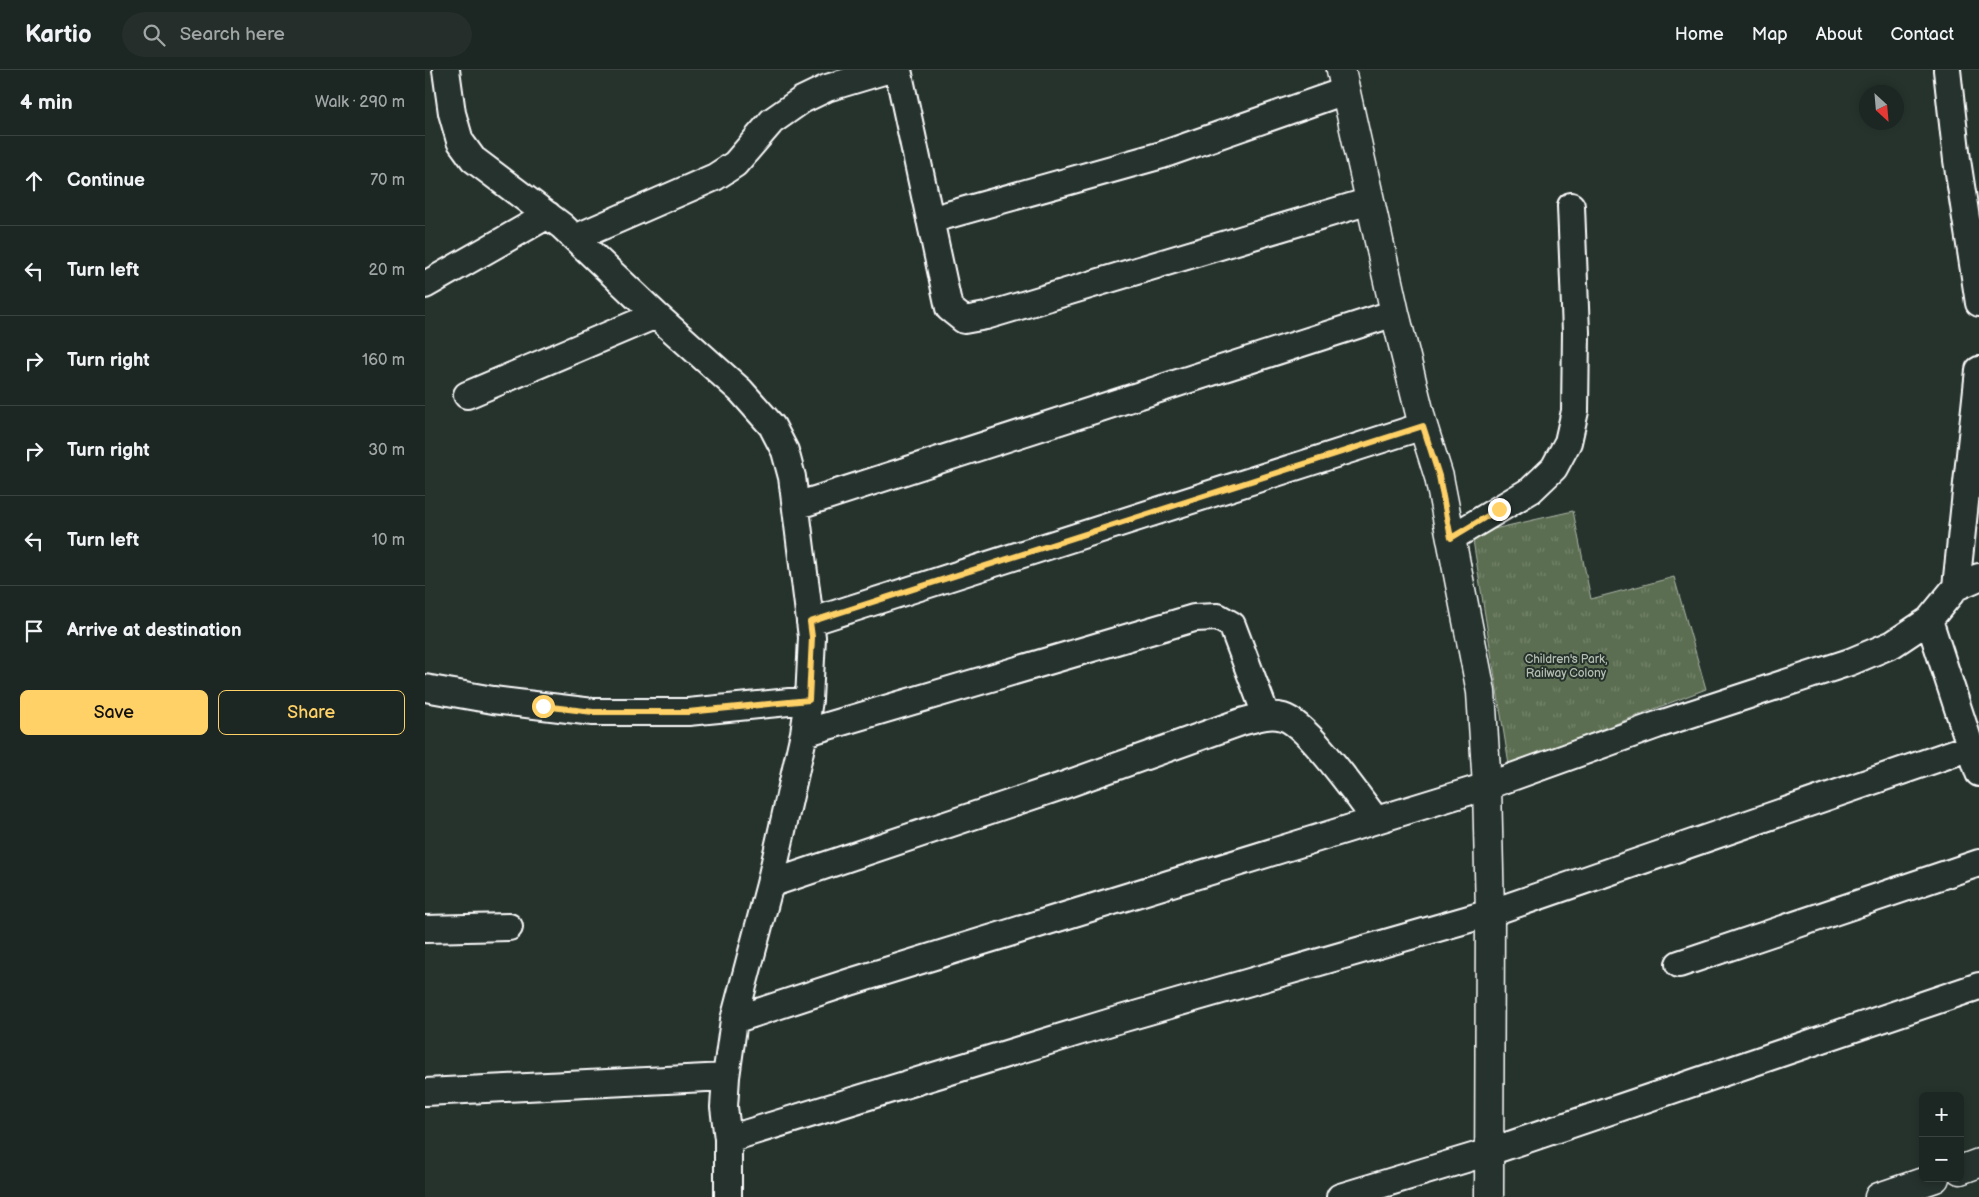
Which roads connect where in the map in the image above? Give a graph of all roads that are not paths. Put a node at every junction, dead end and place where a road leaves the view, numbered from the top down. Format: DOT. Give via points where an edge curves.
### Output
graph roads {
  1 [pos="446,70"];
  2 [pos="887,70"];
  3 [pos="898,70"];
  4 [pos="1947,70"];
  5 [pos="822,79"];
  6 [pos="1343,81"];
  7 [pos="1370,202"];
  8 [pos="1571,206"];
  9 [pos="548,215"];
  10 [pos="930,220"];
  11 [pos="575,238"];
  12 [pos="425,284"];
  13 [pos="1979,303"];
  14 [pos="1395,313"];
  15 [pos="656,315"];
  16 [pos="1979,370"];
  17 [pos="467,395"];
  18 [pos="1423,426"];
  19 [pos="796,506"];
  20 [pos="1451,538"];
  21 [pos="1967,582"];
  22 [pos="1929,620"];
  23 [pos="810,622"];
  24 [pos="425,688"];
  25 [pos="809,700"];
  26 [pos="1266,715"];
  27 [pos="804,732"];
  28 [pos="1971,747"];
  29 [pos="1979,774"];
  30 [pos="1487,786"];
  31 [pos="1376,820"];
  32 [pos="1979,863"];
  33 [pos="769,884"];
  34 [pos="1490,913"];
  35 [pos="509,927"];
  36 [pos="425,929"];
  37 [pos="1679,964"];
  38 [pos="1979,986"];
  39 [pos="734,1020"];
  40 [pos="726,1077"];
  41 [pos="425,1092"];
  42 [pos="728,1139"];
  43 [pos="1489,1152"];
  44 [pos="1979,1164"];
  45 [pos="1964,1169"];
  46 [pos="1923,1182"];
  47 [pos="728,1197"];
  48 [pos="1340,1197"];
  49 [pos="1489,1197"];
  50 [pos="1879,1197"];
  1 -- 9 [label="street" via="460,141 473,159"];
  2 -- 5 [label="street"];
  3 -- 10 [label="street"];
  4 -- 13 [label="street"];
  5 -- 11 [label="street" via="802,100 773,121 735,164 715,177"];
  6 -- 7 [label="street"];
  6 -- 10 [label="street" via="1162,155"];
  7 -- 10 [label="street" via="964,320 949,308"];
  7 -- 14 [label="street"];
  8 -- 20 [label="street" via="1576,332 1575,411 1568,442 1554,468 1531,490"];
  9 -- 11 [label="street"];
  9 -- 12 [label="street"];
  11 -- 15 [label="street"];
  14 -- 18 [label="street"];
  14 -- 19 [label="street"];
  15 -- 17 [label="street"];
  15 -- 19 [label="street" via="741,391 772,426 785,451"];
  16 -- 21 [label="street"];
  18 -- 20 [label="street" via="1439,476"];
  18 -- 23 [label="street"];
  19 -- 23 [label="street"];
  20 -- 30 [label="street" via="1481,692"];
  21 -- 22 [label="street"];
  22 -- 28 [label="street"];
  22 -- 30 [label="street" via="1893,644 1850,662 1657,725"];
  23 -- 25 [label="street"];
  24 -- 25 [label="street" via="593,712 688,712"];
  25 -- 27 [label="street"];
  26 -- 27 [label="street" via="1232,625 1217,617 1194,618"];
  26 -- 31 [label="street" via="1285,718 1313,740"];
  26 -- 33 [label="street"];
  27 -- 33 [label="street"];
  28 -- 29 [label="street"];
  28 -- 34 [label="street"];
  30 -- 31 [label="street"];
  30 -- 34 [label="street"];
  31 -- 39 [label="street"];
  32 -- 37 [label="street"];
  33 -- 39 [label="street"];
  34 -- 42 [label="street" via="1095,1026"];
  34 -- 43 [label="street"];
  35 -- 36 [label="street"];
  38 -- 43 [label="street"];
  39 -- 40 [label="street"];
  40 -- 41 [label="street"];
  40 -- 42 [label="street"];
  42 -- 47 [label="street"];
  43 -- 48 [label="street"];
  43 -- 49 [label="street"];
  44 -- 45 [label="street"];
  46 -- 50 [label="street"];
}
